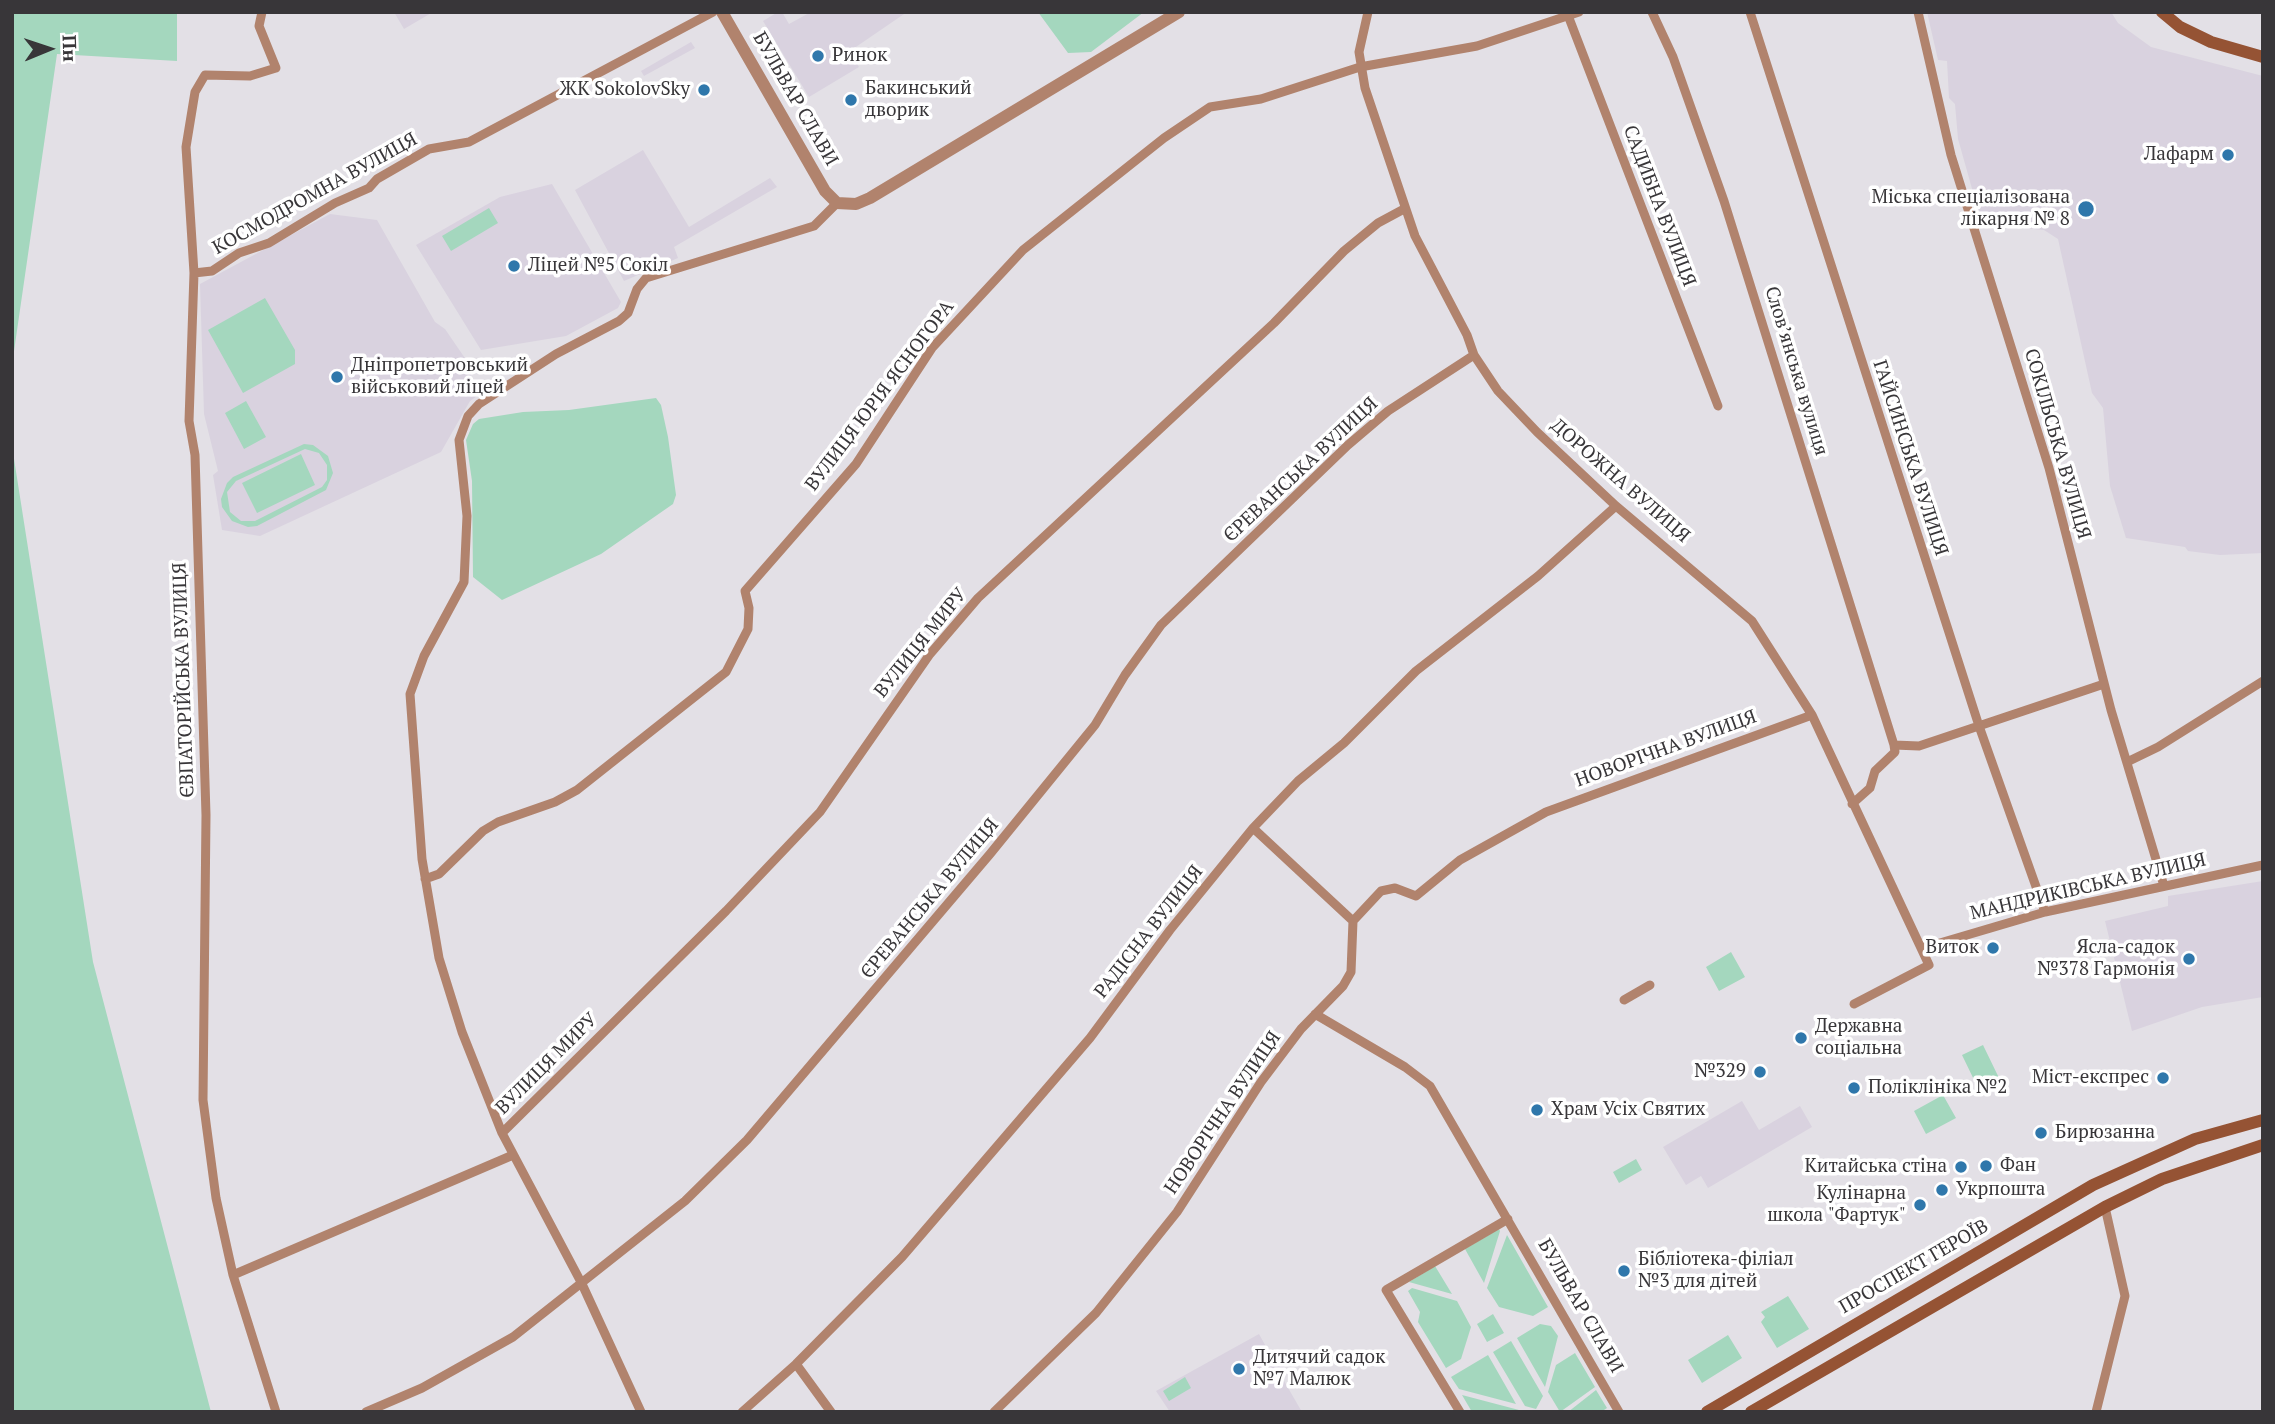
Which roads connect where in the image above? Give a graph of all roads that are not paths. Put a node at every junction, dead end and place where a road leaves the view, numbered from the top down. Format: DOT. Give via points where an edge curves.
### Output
graph roads {
  1 [pos="262,12"];
  2 [pos="713,12"];
  3 [pos="722,12"];
  4 [pos="1179,12"];
  5 [pos="1368,12"];
  6 [pos="1579,12"];
  7 [pos="1652,12"];
  8 [pos="1750,12"];
  9 [pos="1918,12"];
  10 [pos="2162,12"];
  11 [pos="1569,18"];
  12 [pos="2263,57"];
  13 [pos="1360,68"];
  14 [pos="837,203"];
  15 [pos="1404,209"];
  16 [pos="194,273"];
  17 [pos="1475,355"];
  18 [pos="1718,406"];
  19 [pos="1616,506"];
  20 [pos="2263,681"];
  21 [pos="2104,684"];
  22 [pos="1812,715"];
  23 [pos="1979,726"];
  24 [pos="1894,745"];
  25 [pos="2127,762"];
  26 [pos="1852,804"];
  27 [pos="1253,828"];
  28 [pos="2263,865"];
  29 [pos="425,878"];
  30 [pos="2164,886"];
  31 [pos="2045,912"];
  32 [pos="1353,921"];
  33 [pos="1923,948"];
  34 [pos="1650,985"];
  35 [pos="1624,1000"];
  36 [pos="1854,1004"];
  37 [pos="1315,1014"];
  38 [pos="2263,1120"];
  39 [pos="502,1133"];
  40 [pos="2263,1145"];
  41 [pos="513,1155"];
  42 [pos="2105,1207"];
  43 [pos="1508,1219"];
  44 [pos="233,1275"];
  45 [pos="582,1284"];
  46 [pos="796,1364"];
  47 [pos="276,1412"];
  48 [pos="366,1412"];
  49 [pos="640,1412"];
  50 [pos="742,1412"];
  51 [pos="831,1412"];
  52 [pos="994,1412"];
  53 [pos="1460,1412"];
  54 [pos="1619,1412"];
  55 [pos="1707,1412"];
  56 [pos="1751,1412"];
  57 [pos="2096,1412"];
  1 -- 16 [label="street, ЄВПАТОРІЙСЬКА ВУЛИЦЯ" via="259,26 276,68 250,76 205,75 195,93 186,147"];
  2 -- 16 [label="street, КОСМОДРОМНА ВУЛИЦЯ" via="468,142 429,149 269,243 239,253 212,271"];
  3 -- 14 [label="street, БУЛЬВАР СЛАВИ" via="817,177"];
  4 -- 14 [label="street" via="870,198 856,204"];
  5 -- 13 [label="street, ДОРОЖНА ВУЛИЦЯ"];
  6 -- 11 [label="street, ВУЛИЦЯ ЮРІЯ ЯСНОГОРА"];
  7 -- 24 [label="street, Словʼянська вулиця" via="1674,57 1724,201"];
  8 -- 23 [label="street, ГАЙСИНСЬКА ВУЛИЦЯ"];
  9 -- 21 [label="street, СОКІЛЬСЬКА ВУЛИЦЯ" via="1951,155 2049,468"];
  10 -- 12 [label="main road" via="2211,42"];
  11 -- 13 [label="street, ВУЛИЦЯ ЮРІЯ ЯСНОГОРА" via="1477,46"];
  11 -- 18 [label="street, САДИБНА ВУЛИЦЯ"];
  13 -- 15 [label="street, ДОРОЖНА ВУЛИЦЯ"];
  13 -- 29 [label="street, ВУЛИЦЯ ЮРІЯ ЯСНОГОРА" via="1261,99 1210,107 1023,250 932,348 856,464 745,591 748,629 726,672 577,790 498,822 439,874"];
  14 -- 29 [label="street" via="814,226 646,278 619,321 556,354 468,416 459,440 467,516 464,582 424,656 410,694"];
  15 -- 17 [label="street, ДОРОЖНА ВУЛИЦЯ"];
  15 -- 39 [label="street, ВУЛИЦЯ МИРУ" via="1343,251 1274,323 978,598 930,654 820,813"];
  16 -- 44 [label="street, ЄВПАТОРІЙСЬКА ВУЛИЦЯ" via="189,421 195,455 206,814 203,1100 216,1198"];
  17 -- 19 [label="street, ДОРОЖНА ВУЛИЦЯ" via="1498,391"];
  17 -- 45 [label="street, ЄРЕВАНСЬКА ВУЛИЦЯ" via="1388,411 1348,445 1161,625 1095,725 903,961 747,1140 685,1201"];
  19 -- 22 [label="street, ДОРОЖНА ВУЛИЦЯ" via="1752,621"];
  19 -- 27 [label="street, РАДІСНА ВУЛИЦЯ" via="1538,576 1416,671"];
  20 -- 25 [label="street"];
  21 -- 23 [label="street"];
  21 -- 25 [label="street, СОКІЛЬСЬКА ВУЛИЦЯ"];
  22 -- 26 [label="street, ДОРОЖНА ВУЛИЦЯ"];
  22 -- 32 [label="street, НОВОРІЧНА ВУЛИЦЯ" via="1546,812 1460,860 1416,896 1385,888"];
  23 -- 24 [label="street" via="1919,746"];
  23 -- 31 [label="street, ГАЙСИНСЬКА ВУЛИЦЯ"];
  24 -- 26 [label="street" via="1895,752 1875,771 1870,788"];
  25 -- 30 [label="street, СОКІЛЬСЬКА ВУЛИЦЯ"];
  26 -- 33 [label="street, ДОРОЖНА ВУЛИЦЯ"];
  27 -- 32 [label="street"];
  27 -- 46 [label="street, РАДІСНА ВУЛИЦЯ" via="1081,1049 902,1257"];
  28 -- 30 [label="street, МАНДРИКІВСЬКА ВУЛИЦЯ"];
  29 -- 39 [label="street" via="439,958 461,1032"];
  30 -- 31 [label="street, МАНДРИКІВСЬКА ВУЛИЦЯ"];
  31 -- 33 [label="street, МАНДРИКІВСЬКА ВУЛИЦЯ"];
  32 -- 37 [label="street, НОВОРІЧНА ВУЛИЦЯ" via="1351,972"];
  33 -- 36 [label="street" via="1929,965"];
  34 -- 35 [label="street"];
  37 -- 43 [label="street, БУЛЬВАР СЛАВИ" via="1430,1086"];
  37 -- 52 [label="street, НОВОРІЧНА ВУЛИЦЯ" via="1261,1082 1141,1261 1072,1340"];
  38 -- 55 [label="main road, ПРОСПЕКТ ГЕРОЇВ" via="2195,1139 2093,1185"];
  39 -- 41 [label="street"];
  40 -- 42 [label="main road" via="2162,1179"];
  41 -- 44 [label="street"];
  41 -- 45 [label="street"];
  42 -- 56 [label="main road"];
  42 -- 57 [label="street" via="2126,1296"];
  43 -- 53 [label="street" via="1386,1290"];
  43 -- 54 [label="street, БУЛЬВАР СЛАВИ"];
  44 -- 47 [label="street, ЄВПАТОРІЙСЬКА ВУЛИЦЯ"];
  45 -- 48 [label="street, ЄРЕВАНСЬКА ВУЛИЦЯ" via="513,1337 422,1388"];
  45 -- 49 [label="street"];
  46 -- 50 [label="street, РАДІСНА ВУЛИЦЯ"];
  46 -- 51 [label="street"];
}
